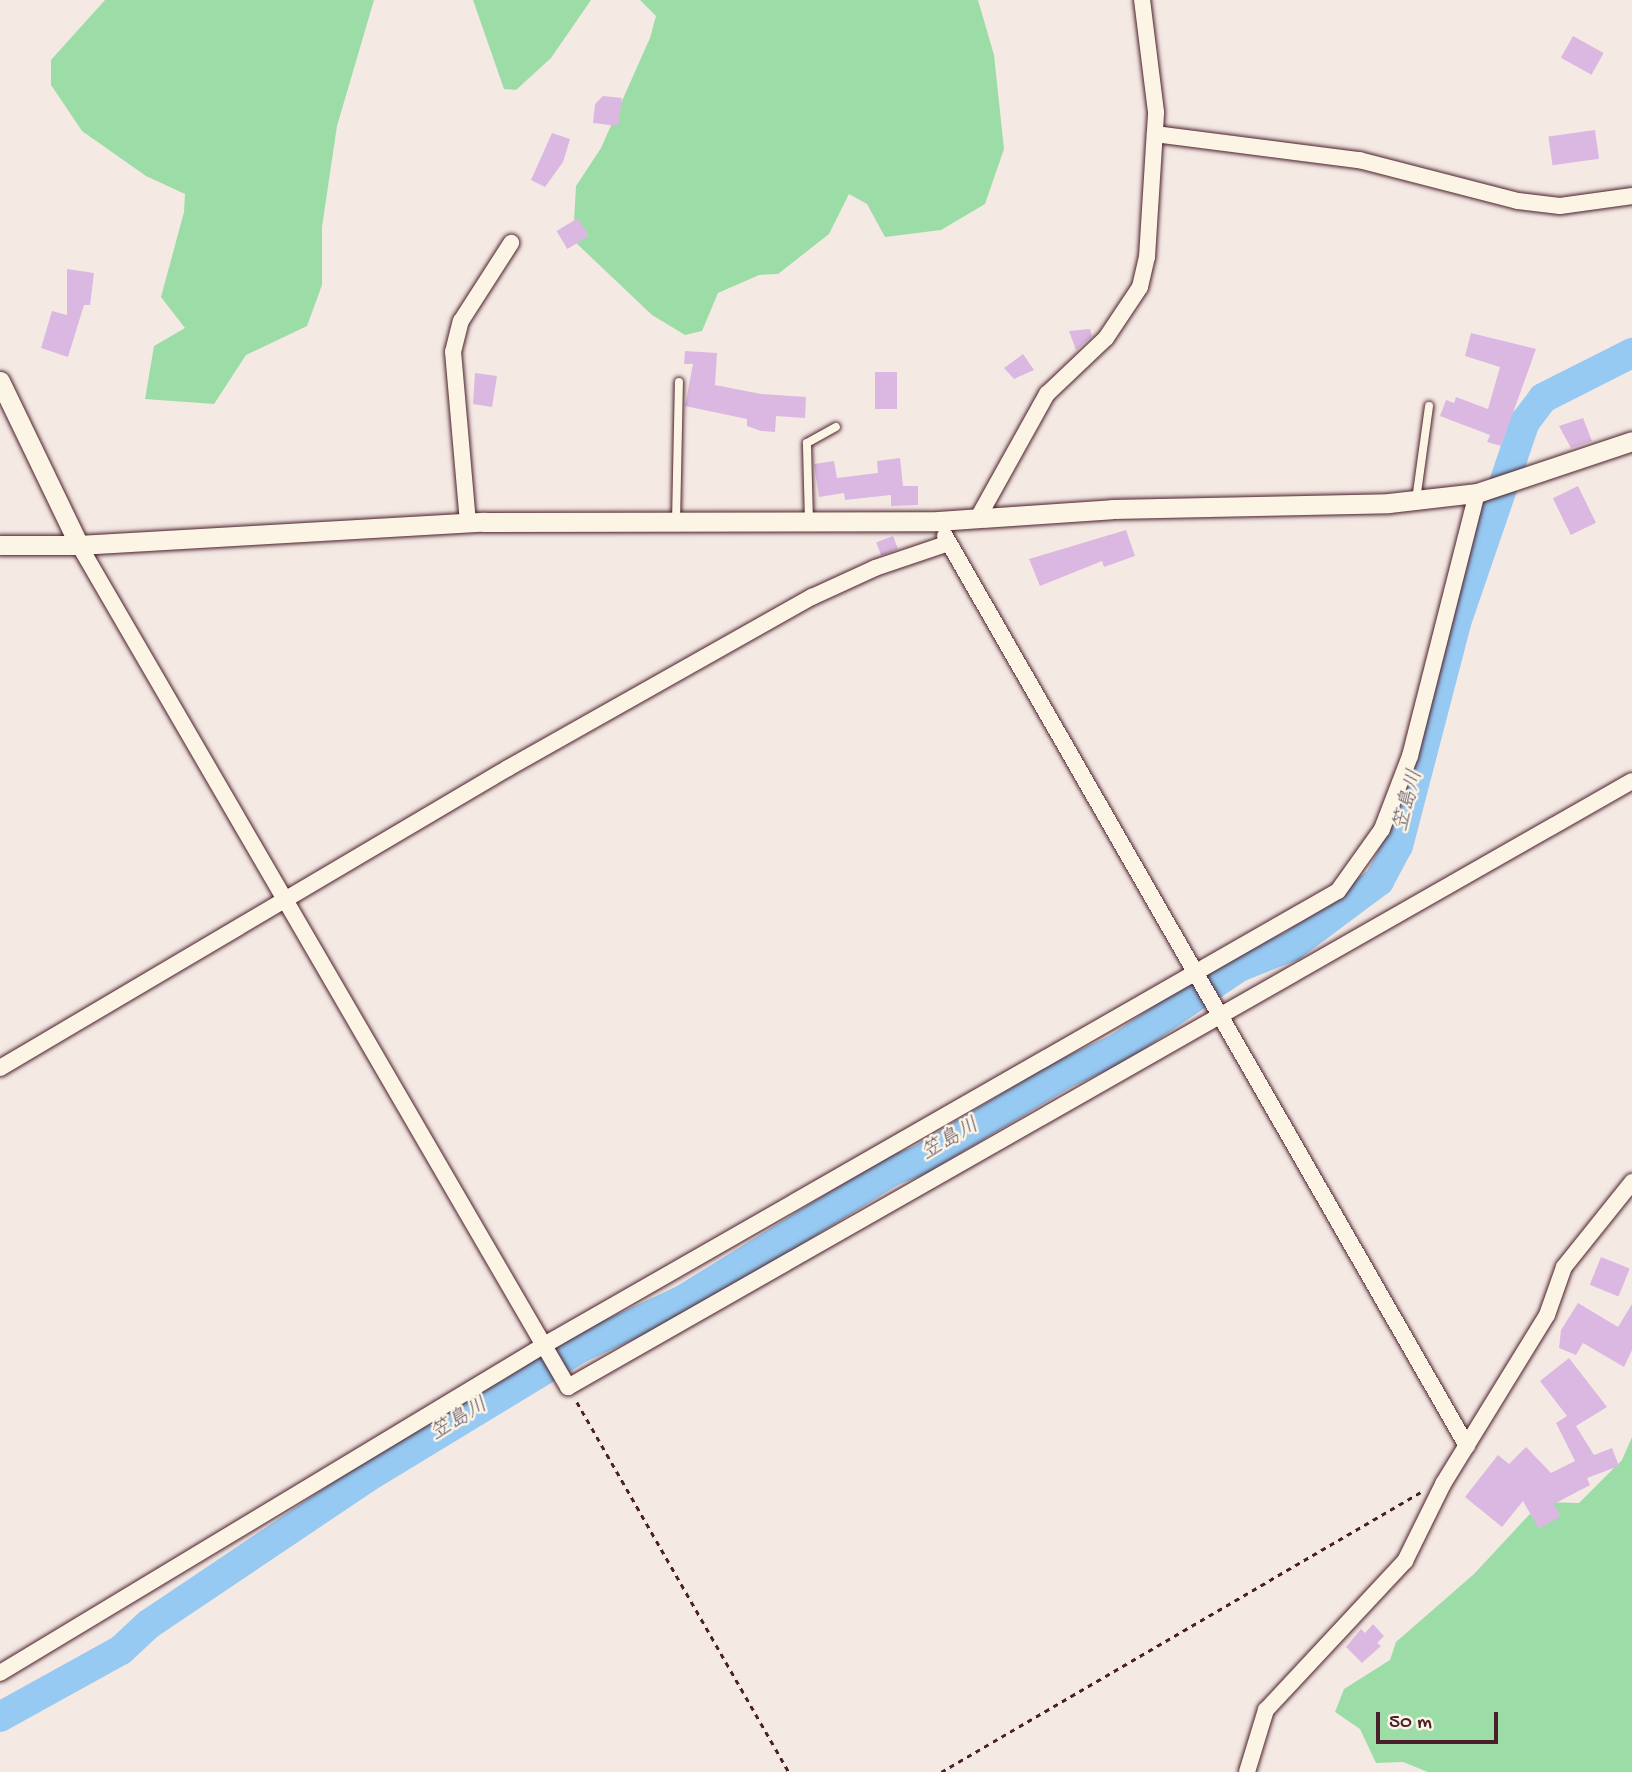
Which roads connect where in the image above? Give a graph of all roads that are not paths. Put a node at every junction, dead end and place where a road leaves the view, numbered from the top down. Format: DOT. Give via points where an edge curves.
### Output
graph roads {
  1 [pos="1142,0"];
  2 [pos="1155,134"];
  3 [pos="1632,196"];
  4 [pos="511,243"];
  5 [pos="0,381"];
  6 [pos="679,382"];
  7 [pos="1429,406"];
  8 [pos="836,427"];
  9 [pos="1632,442"];
  10 [pos="1477,493"];
  11 [pos="1416,500"];
  12 [pos="979,516"];
  13 [pos="938,521"];
  14 [pos="676,522"];
  15 [pos="809,522"];
  16 [pos="468,523"];
  17 [pos="949,543"];
  18 [pos="0,545"];
  19 [pos="79,545"];
  20 [pos="1632,781"];
  21 [pos="287,898"];
  22 [pos="1195,974"];
  23 [pos="1219,1013"];
  24 [pos="0,1069"];
  25 [pos="1632,1182"];
  26 [pos="545,1343"];
  27 [pos="1467,1446"];
  28 [pos="0,1673"];
  29 [pos="1247,1772"];
  1 -- 2 [label="street"];
  2 -- 3 [label="street" via="1359,160 1518,201 1560,206"];
  2 -- 12 [label="street" via="1147,257 1140,287 1107,338 1047,394"];
  4 -- 16 [label="street" via="461,321 453,352"];
  5 -- 19 [label="street"];
  6 -- 14 [label="lane"];
  7 -- 11 [label="lane"];
  8 -- 15 [label="lane" via="807,443"];
  9 -- 10 [label="street"];
  10 -- 11 [label="street"];
  10 -- 22 [label="street" via="1410,756 1375,840 1338,891"];
  11 -- 12 [label="street"];
  12 -- 13 [label="street"];
  13 -- 15 [label="street"];
  13 -- 17 [label="street"];
  14 -- 15 [label="street"];
  14 -- 16 [label="street"];
  16 -- 19 [label="street"];
  17 -- 21 [label="street" via="875,568 811,597"];
  17 -- 22 [label="street"];
  18 -- 19 [label="street"];
  19 -- 21 [label="street"];
  20 -- 23 [label="street"];
  21 -- 24 [label="street"];
  21 -- 26 [label="street"];
  22 -- 23 [label="street"];
  22 -- 26 [label="street"];
  23 -- 26 [label="street" via="568,1387"];
  23 -- 27 [label="street"];
  25 -- 27 [label="street" via="1564,1267 1546,1315"];
  26 -- 28 [label="street"];
  27 -- 29 [label="street" via="1405,1561 1266,1710"];
}
